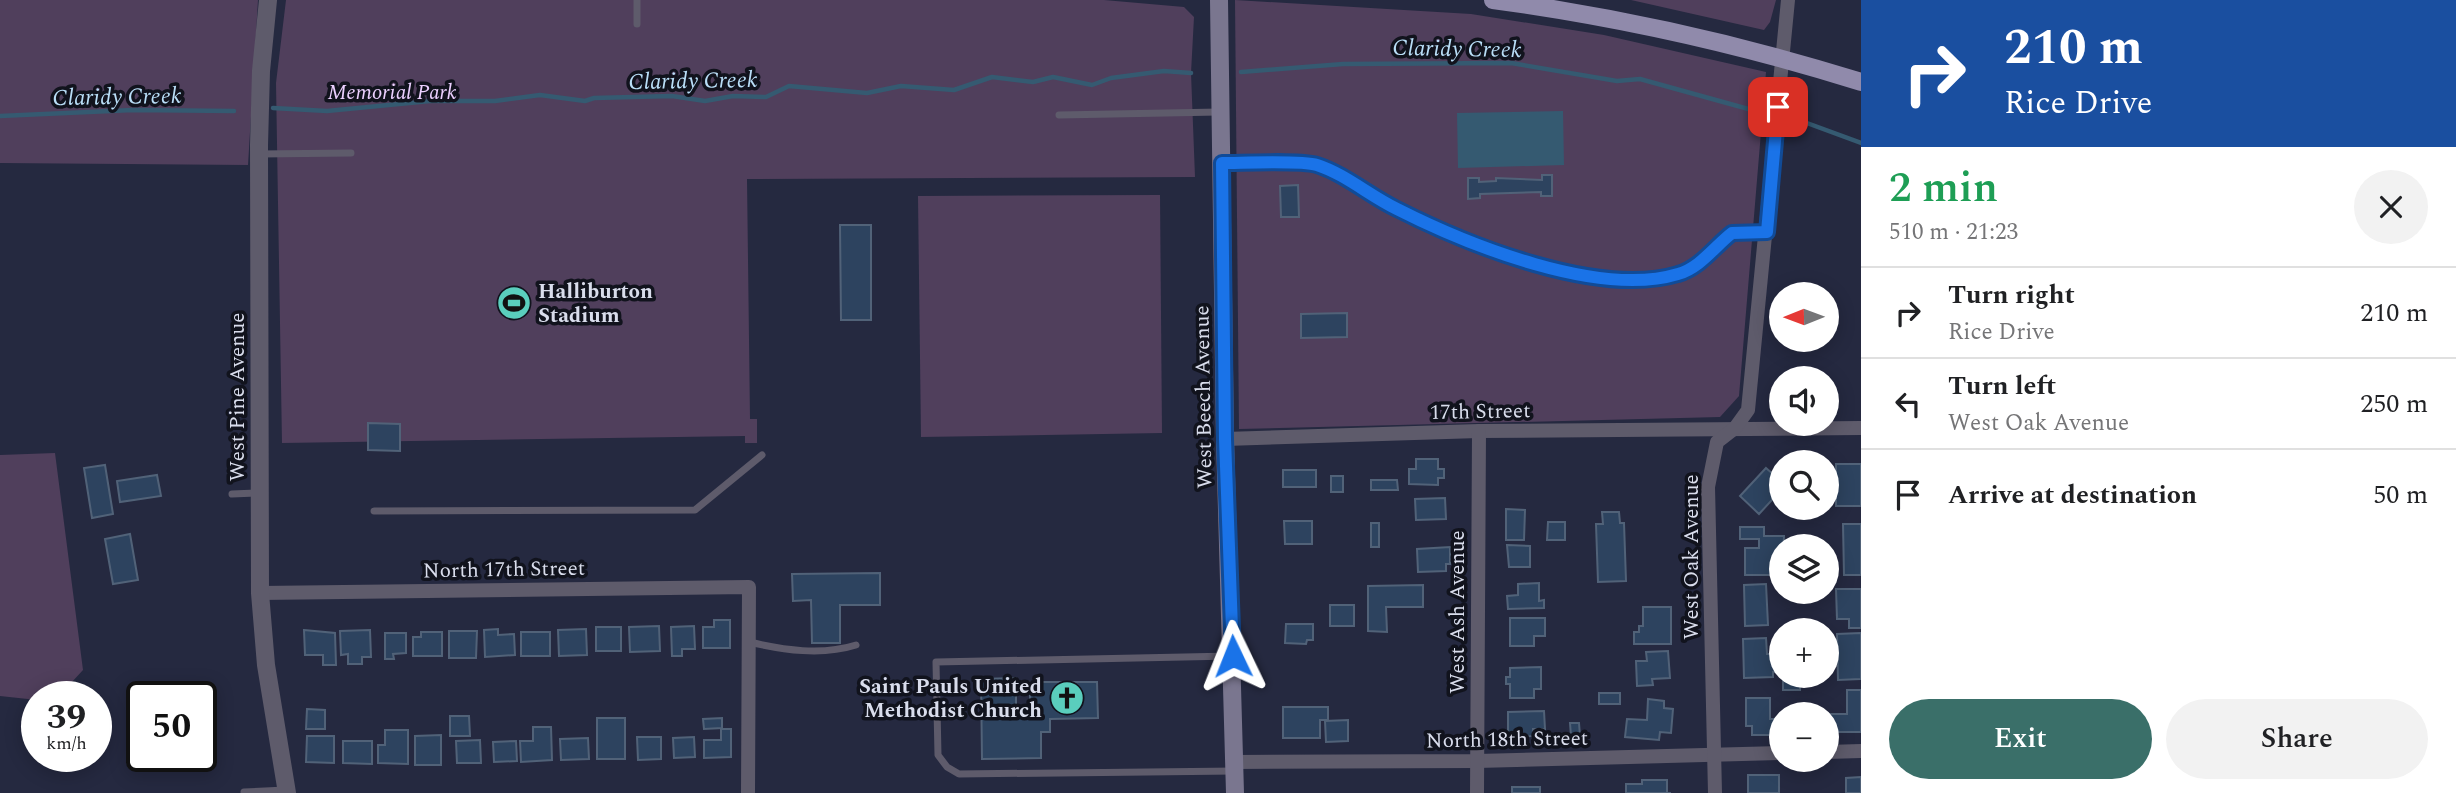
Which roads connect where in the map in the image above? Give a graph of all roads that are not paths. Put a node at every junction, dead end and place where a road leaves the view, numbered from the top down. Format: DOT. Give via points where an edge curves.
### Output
graph roads {
  1 [pos="268,0"];
  2 [pos="637,0"];
  3 [pos="1219,0"];
  4 [pos="1493,0"];
  5 [pos="1788,0"];
  6 [pos="637,24"];
  7 [pos="1783,57"];
  8 [pos="1861,82"];
  9 [pos="1221,112"];
  10 [pos="1059,115"];
  11 [pos="351,153"];
  12 [pos="259,155"];
  13 [pos="1222,163"];
  14 [pos="1767,232"];
  15 [pos="1735,428"];
  16 [pos="1861,428"];
  17 [pos="1479,431"];
  18 [pos="1225,439"];
  19 [pos="762,455"];
  20 [pos="260,493"];
  21 [pos="232,494"];
  22 [pos="374,511"];
  23 [pos="260,593"];
  24 [pos="749,642"];
  25 [pos="856,645"];
  26 [pos="1233,656"];
  27 [pos="1861,751"];
  28 [pos="1839,752"];
  29 [pos="1769,753"];
  30 [pos="1714,754"];
  31 [pos="1477,761"];
  32 [pos="1234,766"];
  33 [pos="286,791"];
  34 [pos="244,793"];
  35 [pos="748,793"];
  36 [pos="1235,793"];
  37 [pos="1477,793"];
  38 [pos="1715,793"];
  1 -- 12 [label="street, West Pine Avenue"];
  2 -- 6 [label="lane"];
  3 -- 9 [label="main road, West Beech Avenue"];
  4 -- 7 [label="main road" via="1611,17"];
  5 -- 7 [label="street, West Oak Avenue"];
  7 -- 8 [label="main road"];
  7 -- 14 [label="street, West Oak Avenue"];
  9 -- 10 [label="lane"];
  9 -- 13 [label="main road, West Beech Avenue"];
  11 -- 12 [label="lane"];
  12 -- 20 [label="street, West Pine Avenue"];
  13 -- 14 [label="street" via="1316,164 1453,235 1580,275 1625,279 1680,274 1732,233"];
  13 -- 18 [label="main road, West Beech Avenue"];
  14 -- 15 [label="street, West Oak Avenue" via="1748,410"];
  15 -- 16 [label="street"];
  15 -- 17 [label="street, 17th Street"];
  15 -- 30 [label="street, West Oak Avenue" via="1717,442 1708,487"];
  17 -- 18 [label="street, 17th Street"];
  17 -- 31 [label="street, West Ash Avenue"];
  18 -- 26 [label="main road, West Beech Avenue"];
  19 -- 22 [label="lane" via="695,510"];
  20 -- 21 [label="lane"];
  20 -- 23 [label="street, West Pine Avenue"];
  23 -- 24 [label="street, North 17th Street" via="749,587"];
  23 -- 33 [label="street, West Pine Avenue" via="265,665"];
  24 -- 25 [label="lane" via="805,651"];
  24 -- 35 [label="street"];
  26 -- 32 [label="main road, West Beech Avenue"];
  26 -- 32 [label="lane" via="936,662 938,755 959,774"];
  27 -- 28 [label="street"];
  29 -- 30 [label="street, North 18th Street"];
  30 -- 31 [label="street, North 18th Street"];
  30 -- 38 [label="street, West Oak Avenue"];
  31 -- 32 [label="street, North 18th Street"];
  31 -- 37 [label="street, West Ash Avenue"];
  32 -- 36 [label="main road, West Beech Avenue"];
  33 -- 34 [label="lane"];
}
